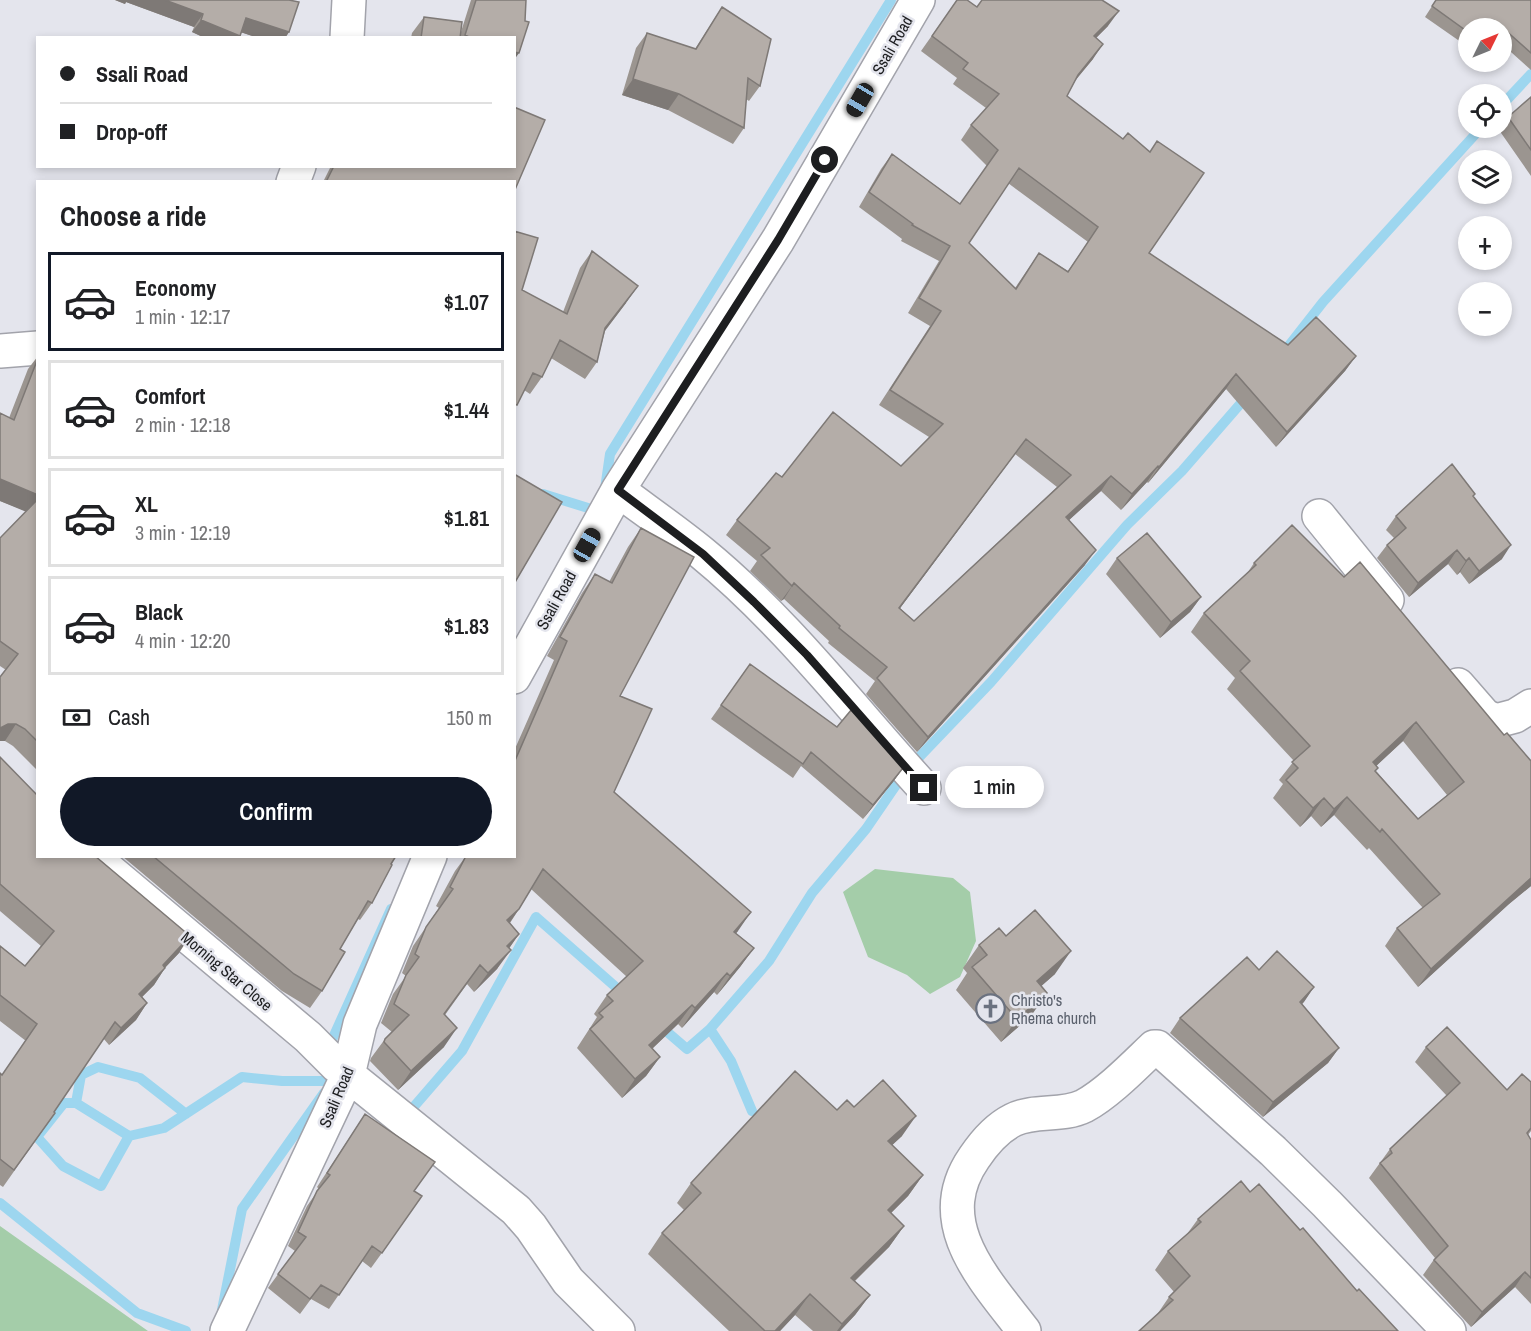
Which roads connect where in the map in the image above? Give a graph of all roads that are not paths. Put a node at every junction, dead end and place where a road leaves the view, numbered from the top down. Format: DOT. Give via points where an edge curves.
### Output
graph roads {
  1 [pos="349,0"];
  2 [pos="918,0"];
  3 [pos="347,36"];
  4 [pos="36,348"];
  5 [pos="0,351"];
  6 [pos="618,490"];
  7 [pos="1319,516"];
  8 [pos="1409,626"];
  9 [pos="1439,663"];
  10 [pos="516,673"];
  11 [pos="1531,706"];
  12 [pos="914,776"];
  13 [pos="94,858"];
  14 [pos="429,858"];
  15 [pos="343,1070"];
  16 [pos="227,1331"];
  17 [pos="618,1331"];
  18 [pos="1024,1331"];
  19 [pos="1449,1331"];
  1 -- 3 [label="street"];
  2 -- 6 [label="street, Ssali Road" via="778,240"];
  4 -- 5 [label="street"];
  6 -- 10 [label="street, Ssali Road"];
  6 -- 12 [label="street" via="703,554 754,602 807,655"];
  7 -- 8 [label="street"];
  9 -- 11 [label="street" via="1485,716 1496,721"];
  13 -- 15 [label="street, Morning Star Close"];
  14 -- 15 [label="street, Ssali Road"];
  15 -- 16 [label="street, Ssali Road"];
  15 -- 17 [label="street, Morning Star Close" via="516,1210 568,1281"];
  18 -- 19 [label="street" via="987,1283 961,1238 956,1212 968,1166 1006,1123 1082,1107 1154,1047 1166,1052 1273,1151"];
}
